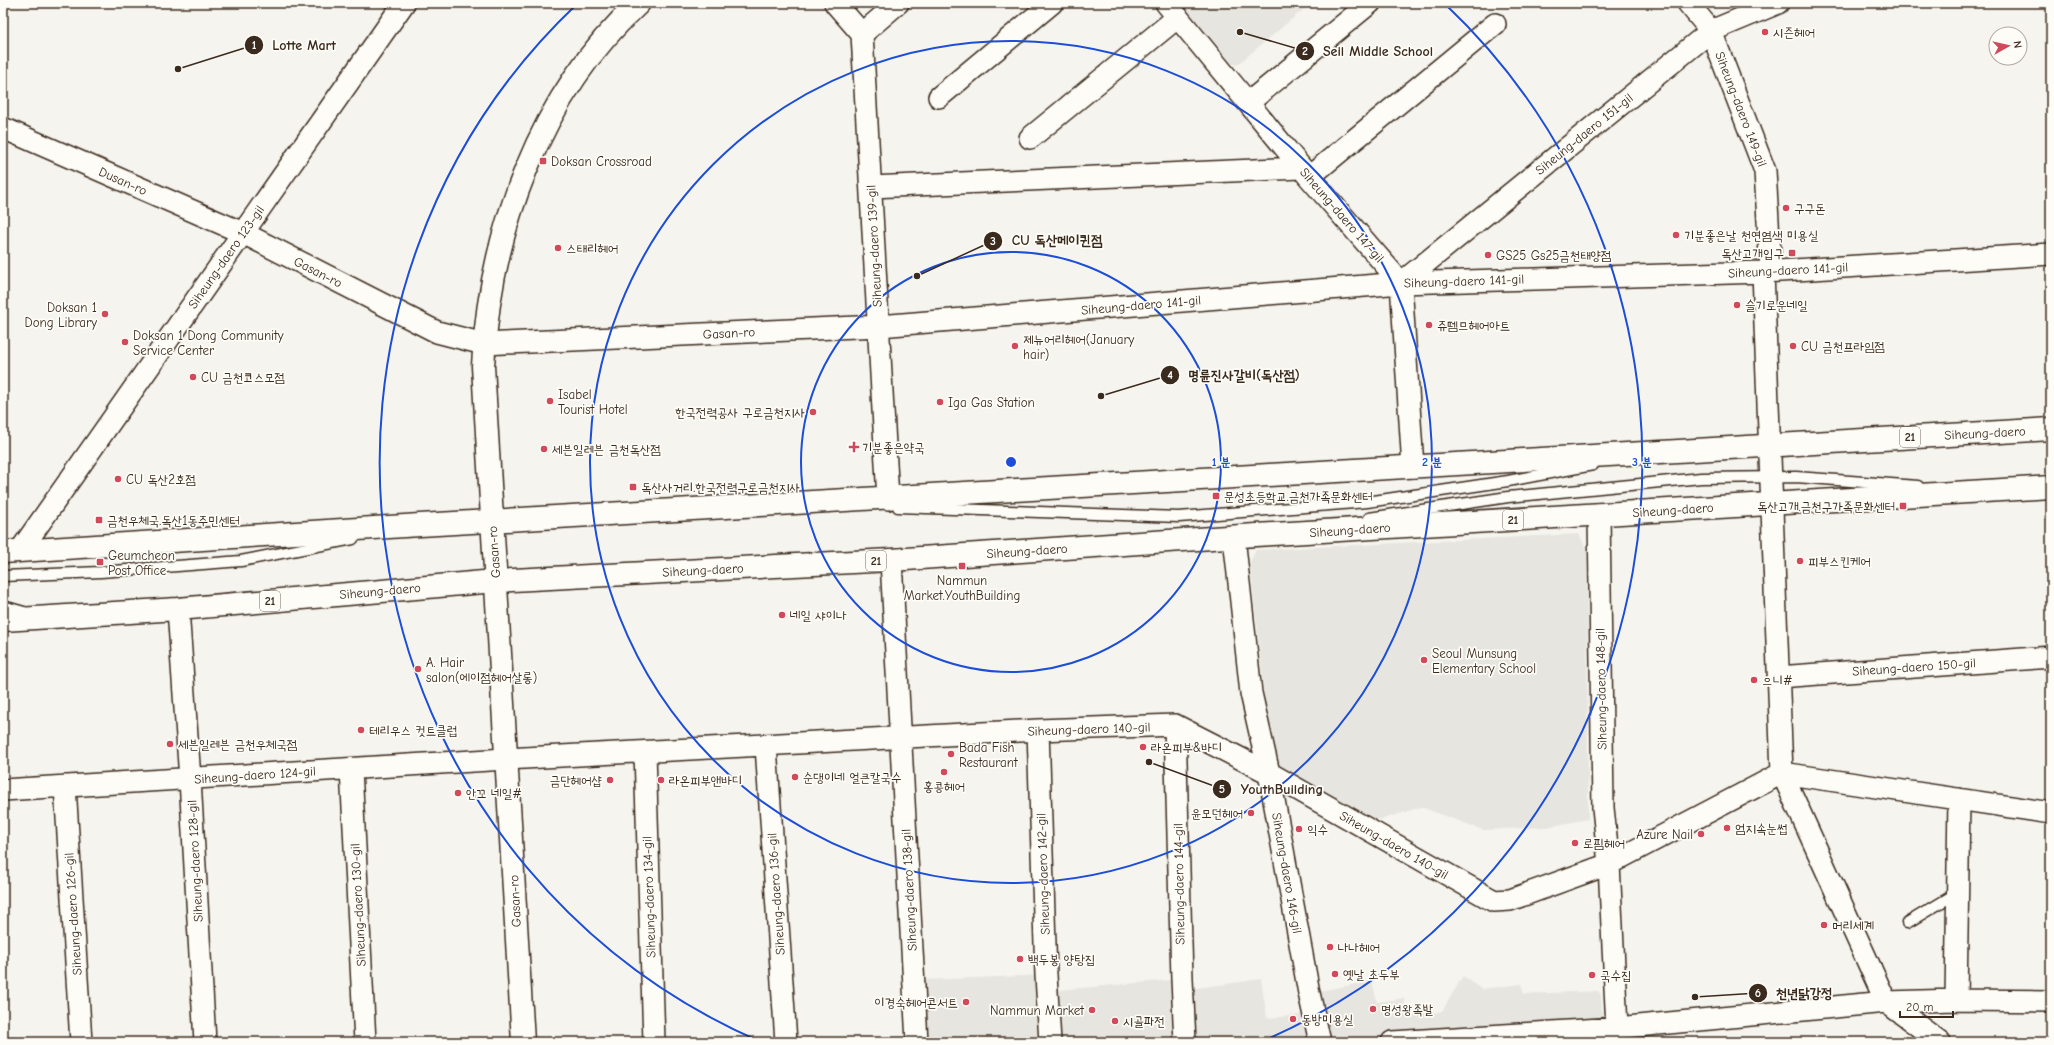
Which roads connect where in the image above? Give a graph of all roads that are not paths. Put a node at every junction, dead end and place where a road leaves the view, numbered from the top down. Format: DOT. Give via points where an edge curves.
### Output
graph roads {
  1 [pos="404,3"];
  2 [pos="639,3"];
  3 [pos="835,3"];
  4 [pos="898,3"];
  5 [pos="1052,3"];
  6 [pos="1370,3"];
  7 [pos="1688,3"];
  8 [pos="1778,3"];
  9 [pos="1172,10"];
  10 [pos="1495,24"];
  11 [pos="1711,31"];
  12 [pos="862,34"];
  13 [pos="939,97"];
  14 [pos="1248,103"];
  15 [pos="3,128"];
  16 [pos="1030,138"];
  17 [pos="1305,173"];
  18 [pos="871,187"];
  19 [pos="243,234"];
  20 [pos="2051,254"];
  21 [pos="1767,271"];
  22 [pos="1401,284"];
  23 [pos="879,326"];
  24 [pos="484,344"];
  25 [pos="2051,429"];
  26 [pos="1769,446"];
  27 [pos="1665,452"];
  28 [pos="1413,467"];
  29 [pos="1770,478"];
  30 [pos="2051,487"];
  31 [pos="1988,491"];
  32 [pos="888,499"];
  33 [pos="810,503"];
  34 [pos="1770,504"];
  35 [pos="1599,514"];
  36 [pos="492,521"];
  37 [pos="420,525"];
  38 [pos="1256,535"];
  39 [pos="1234,537"];
  40 [pos="11,551"];
  41 [pos="891,560"];
  42 [pos="3,576"];
  43 [pos="495,581"];
  44 [pos="3,606"];
  45 [pos="178,609"];
  46 [pos="45,618"];
  47 [pos="3,620"];
  48 [pos="2051,658"];
  49 [pos="1778,677"];
  50 [pos="1175,725"];
  51 [pos="1038,730"];
  52 [pos="901,739"];
  53 [pos="766,746"];
  54 [pos="645,752"];
  55 [pos="506,759"];
  56 [pos="351,769"];
  57 [pos="1268,773"];
  58 [pos="1782,773"];
  59 [pos="190,779"];
  60 [pos="65,786"];
  61 [pos="3,790"];
  62 [pos="1959,799"];
  63 [pos="2051,813"];
  64 [pos="1609,864"];
  65 [pos="1957,893"];
  66 [pos="1907,923"];
  67 [pos="1956,1000"];
  68 [pos="2051,1001"];
  69 [pos="1886,1002"];
  70 [pos="1546,1033"];
  71 [pos="1616,1035"];
  72 [pos="1468,1040"];
  73 [pos="81,1042"];
  74 [pos="205,1042"];
  75 [pos="365,1042"];
  76 [pos="523,1042"];
  77 [pos="654,1042"];
  78 [pos="786,1042"];
  79 [pos="917,1042"];
  80 [pos="1050,1042"];
  81 [pos="1185,1042"];
  82 [pos="1320,1042"];
  83 [pos="1392,1042"];
  84 [pos="1569,1042"];
  85 [pos="1940,1042"];
  1 -- 19 [label="street, Siheung-daero 123-gil"];
  2 -- 24 [label="main road, Gasan-ro" via="617,23 567,89 527,162 501,240 491,283"];
  3 -- 12 [label="street"];
  4 -- 12 [label="street"];
  5 -- 13 [label="street"];
  6 -- 14 [label="street"];
  7 -- 11 [label="street, Siheung-daero 149-gil"];
  8 -- 11 [label="street, Siheung-daero 151-gil"];
  9 -- 14 [label="street, Siheung-daero 147-gil"];
  9 -- 16 [label="street"];
  10 -- 17 [label="street"];
  11 -- 21 [label="street, Siheung-daero 149-gil" via="1765,171"];
  11 -- 22 [label="street, Siheung-daero 151-gil"];
  12 -- 18 [label="street, Siheung-daero 139-gil"];
  14 -- 17 [label="street, Siheung-daero 147-gil"];
  15 -- 19 [label="street, Dusan-ro"];
  17 -- 18 [label="street"];
  17 -- 22 [label="street, Siheung-daero 147-gil"];
  18 -- 23 [label="street, Siheung-daero 139-gil"];
  19 -- 24 [label="street, Gasan-ro" via="436,332"];
  19 -- 40 [label="street, Siheung-daero 123-gil"];
  20 -- 21 [label="street, Siheung-daero 141-gil"];
  21 -- 22 [label="street, Siheung-daero 141-gil"];
  21 -- 26 [label="street, Siheung-daero 149-gil"];
  22 -- 23 [label="street, Siheung-daero 141-gil"];
  22 -- 28 [label="street"];
  23 -- 24 [label="street, Gasan-ro"];
  23 -- 32 [label="street, Siheung-daero 139-gil"];
  24 -- 36 [label="main road, Gasan-ro" via="482,366"];
  25 -- 26 [label="main road, Siheung-daero / 21"];
  26 -- 27 [label="main road, Siheung-daero / 21"];
  26 -- 29 [label="street, Siheung-daero 149-gil"];
  27 -- 28 [label="main road, Siheung-daero / 21"];
  27 -- 33 [label="lane" via="1508,481 1367,502 1179,517"];
  28 -- 32 [label="main road, Siheung-daero / 21"];
  29 -- 31 [label="lane" via="1796,477"];
  29 -- 34 [label="street, Siheung-daero 149-gil"];
  29 -- 38 [label="lane" via="1701,478 1508,497"];
  30 -- 31 [label="main road, Siheung-daero / 21"];
  31 -- 34 [label="main road, Siheung-daero / 21"];
  32 -- 33 [label="main road, Siheung-daero / 21"];
  33 -- 36 [label="main road, Siheung-daero / 21"];
  34 -- 35 [label="main road, Siheung-daero / 21"];
  34 -- 49 [label="street"];
  35 -- 38 [label="main road, Siheung-daero / 21"];
  35 -- 64 [label="street, Siheung-daero 148-gil" via="1603,808"];
  36 -- 37 [label="main road, Siheung-daero / 21"];
  36 -- 43 [label="main road, Gasan-ro"];
  37 -- 40 [label="main road, Siheung-daero / 21"];
  37 -- 42 [label="lane" via="241,561 101,572"];
  38 -- 39 [label="main road, Siheung-daero / 21"];
  39 -- 41 [label="main road, Siheung-daero / 21"];
  39 -- 57 [label="street, Siheung-daero 146-gil" via="1251,693"];
  41 -- 43 [label="main road, Siheung-daero / 21"];
  41 -- 52 [label="street, Siheung-daero 138-gil"];
  43 -- 45 [label="main road, Siheung-daero / 21"];
  43 -- 55 [label="main road, Gasan-ro"];
  44 -- 46 [label="lane"];
  45 -- 46 [label="main road, Siheung-daero / 21"];
  45 -- 59 [label="street, Siheung-daero 128-gil"];
  46 -- 47 [label="main road, Siheung-daero / 21"];
  48 -- 49 [label="street, Siheung-daero 150-gil"];
  49 -- 58 [label="street"];
  50 -- 51 [label="street, Siheung-daero 140-gil"];
  50 -- 57 [label="street, Siheung-daero 140-gil"];
  50 -- 81 [label="street, Siheung-daero 144-gil"];
  51 -- 52 [label="street, Siheung-daero 140-gil"];
  51 -- 80 [label="street, Siheung-daero 142-gil"];
  52 -- 53 [label="street"];
  52 -- 79 [label="street, Siheung-daero 138-gil"];
  53 -- 54 [label="street"];
  53 -- 78 [label="street, Siheung-daero 136-gil"];
  54 -- 55 [label="street"];
  54 -- 77 [label="street, Siheung-daero 134-gil"];
  55 -- 56 [label="street, Siheung-daero 124-gil"];
  55 -- 76 [label="main road, Gasan-ro"];
  56 -- 59 [label="street, Siheung-daero 124-gil"];
  56 -- 75 [label="street, Siheung-daero 130-gil"];
  57 -- 64 [label="street, Siheung-daero 140-gil" via="1494,901 1510,900"];
  57 -- 82 [label="street, Siheung-daero 146-gil"];
  58 -- 62 [label="street"];
  58 -- 64 [label="street"];
  58 -- 69 [label="street"];
  59 -- 60 [label="street, Siheung-daero 124-gil"];
  59 -- 74 [label="street, Siheung-daero 128-gil"];
  60 -- 61 [label="street, Siheung-daero 124-gil"];
  60 -- 73 [label="street, Siheung-daero 126-gil"];
  62 -- 63 [label="street"];
  62 -- 65 [label="street"];
  64 -- 71 [label="street, Siheung-daero 148-gil"];
  65 -- 66 [label="lane"];
  65 -- 67 [label="street"];
  67 -- 68 [label="street"];
  67 -- 69 [label="street"];
  69 -- 71 [label="street"];
  69 -- 85 [label="street"];
  70 -- 71 [label="street"];
  70 -- 72 [label="street"];
  70 -- 84 [label="street"];
  72 -- 83 [label="street"];
}
